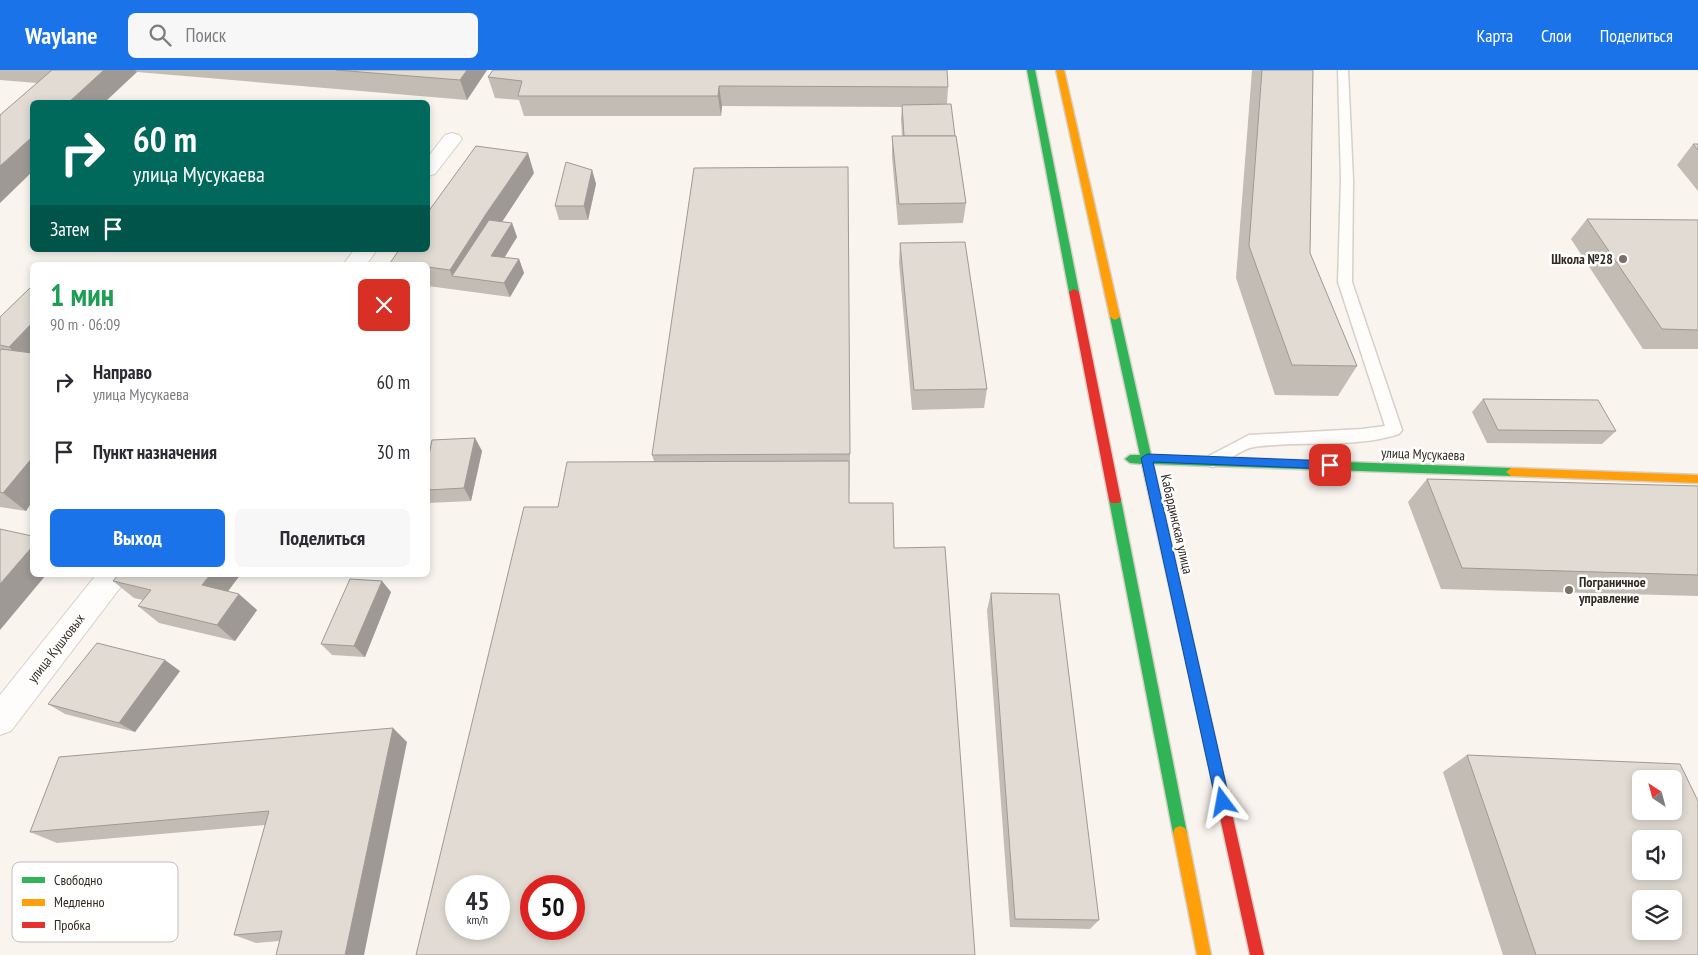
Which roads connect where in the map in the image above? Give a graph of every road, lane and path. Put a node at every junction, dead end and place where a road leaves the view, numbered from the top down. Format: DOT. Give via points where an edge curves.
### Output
graph roads {
  1 [pos="1032,70"];
  2 [pos="1060,70"];
  3 [pos="1343,70"];
  4 [pos="452,139"];
  5 [pos="430,167"];
  6 [pos="364,252"];
  7 [pos="356,262"];
  8 [pos="1147,458"];
  9 [pos="1107,459"];
  10 [pos="1213,461"];
  11 [pos="1698,480"];
  12 [pos="111,577"];
  13 [pos="0,720"];
  14 [pos="1204,955"];
  15 [pos="1257,955"];
  1 -- 9 [label="main road"];
  2 -- 8 [label="main road, Кабардинская улица"];
  3 -- 10 [label="lane" via="1347,180 1345,282 1394,430 1362,435 1249,441"];
  4 -- 5 [label="street"];
  6 -- 7 [label="street"];
  8 -- 9 [label="main road, улица Мусукаева"];
  8 -- 10 [label="main road, улица Мусукаева"];
  8 -- 15 [label="main road, Кабардинская улица"];
  9 -- 14 [label="main road"];
  10 -- 11 [label="main road, улица Мусукаева"];
  12 -- 13 [label="street, улица Кушховых"];
}
